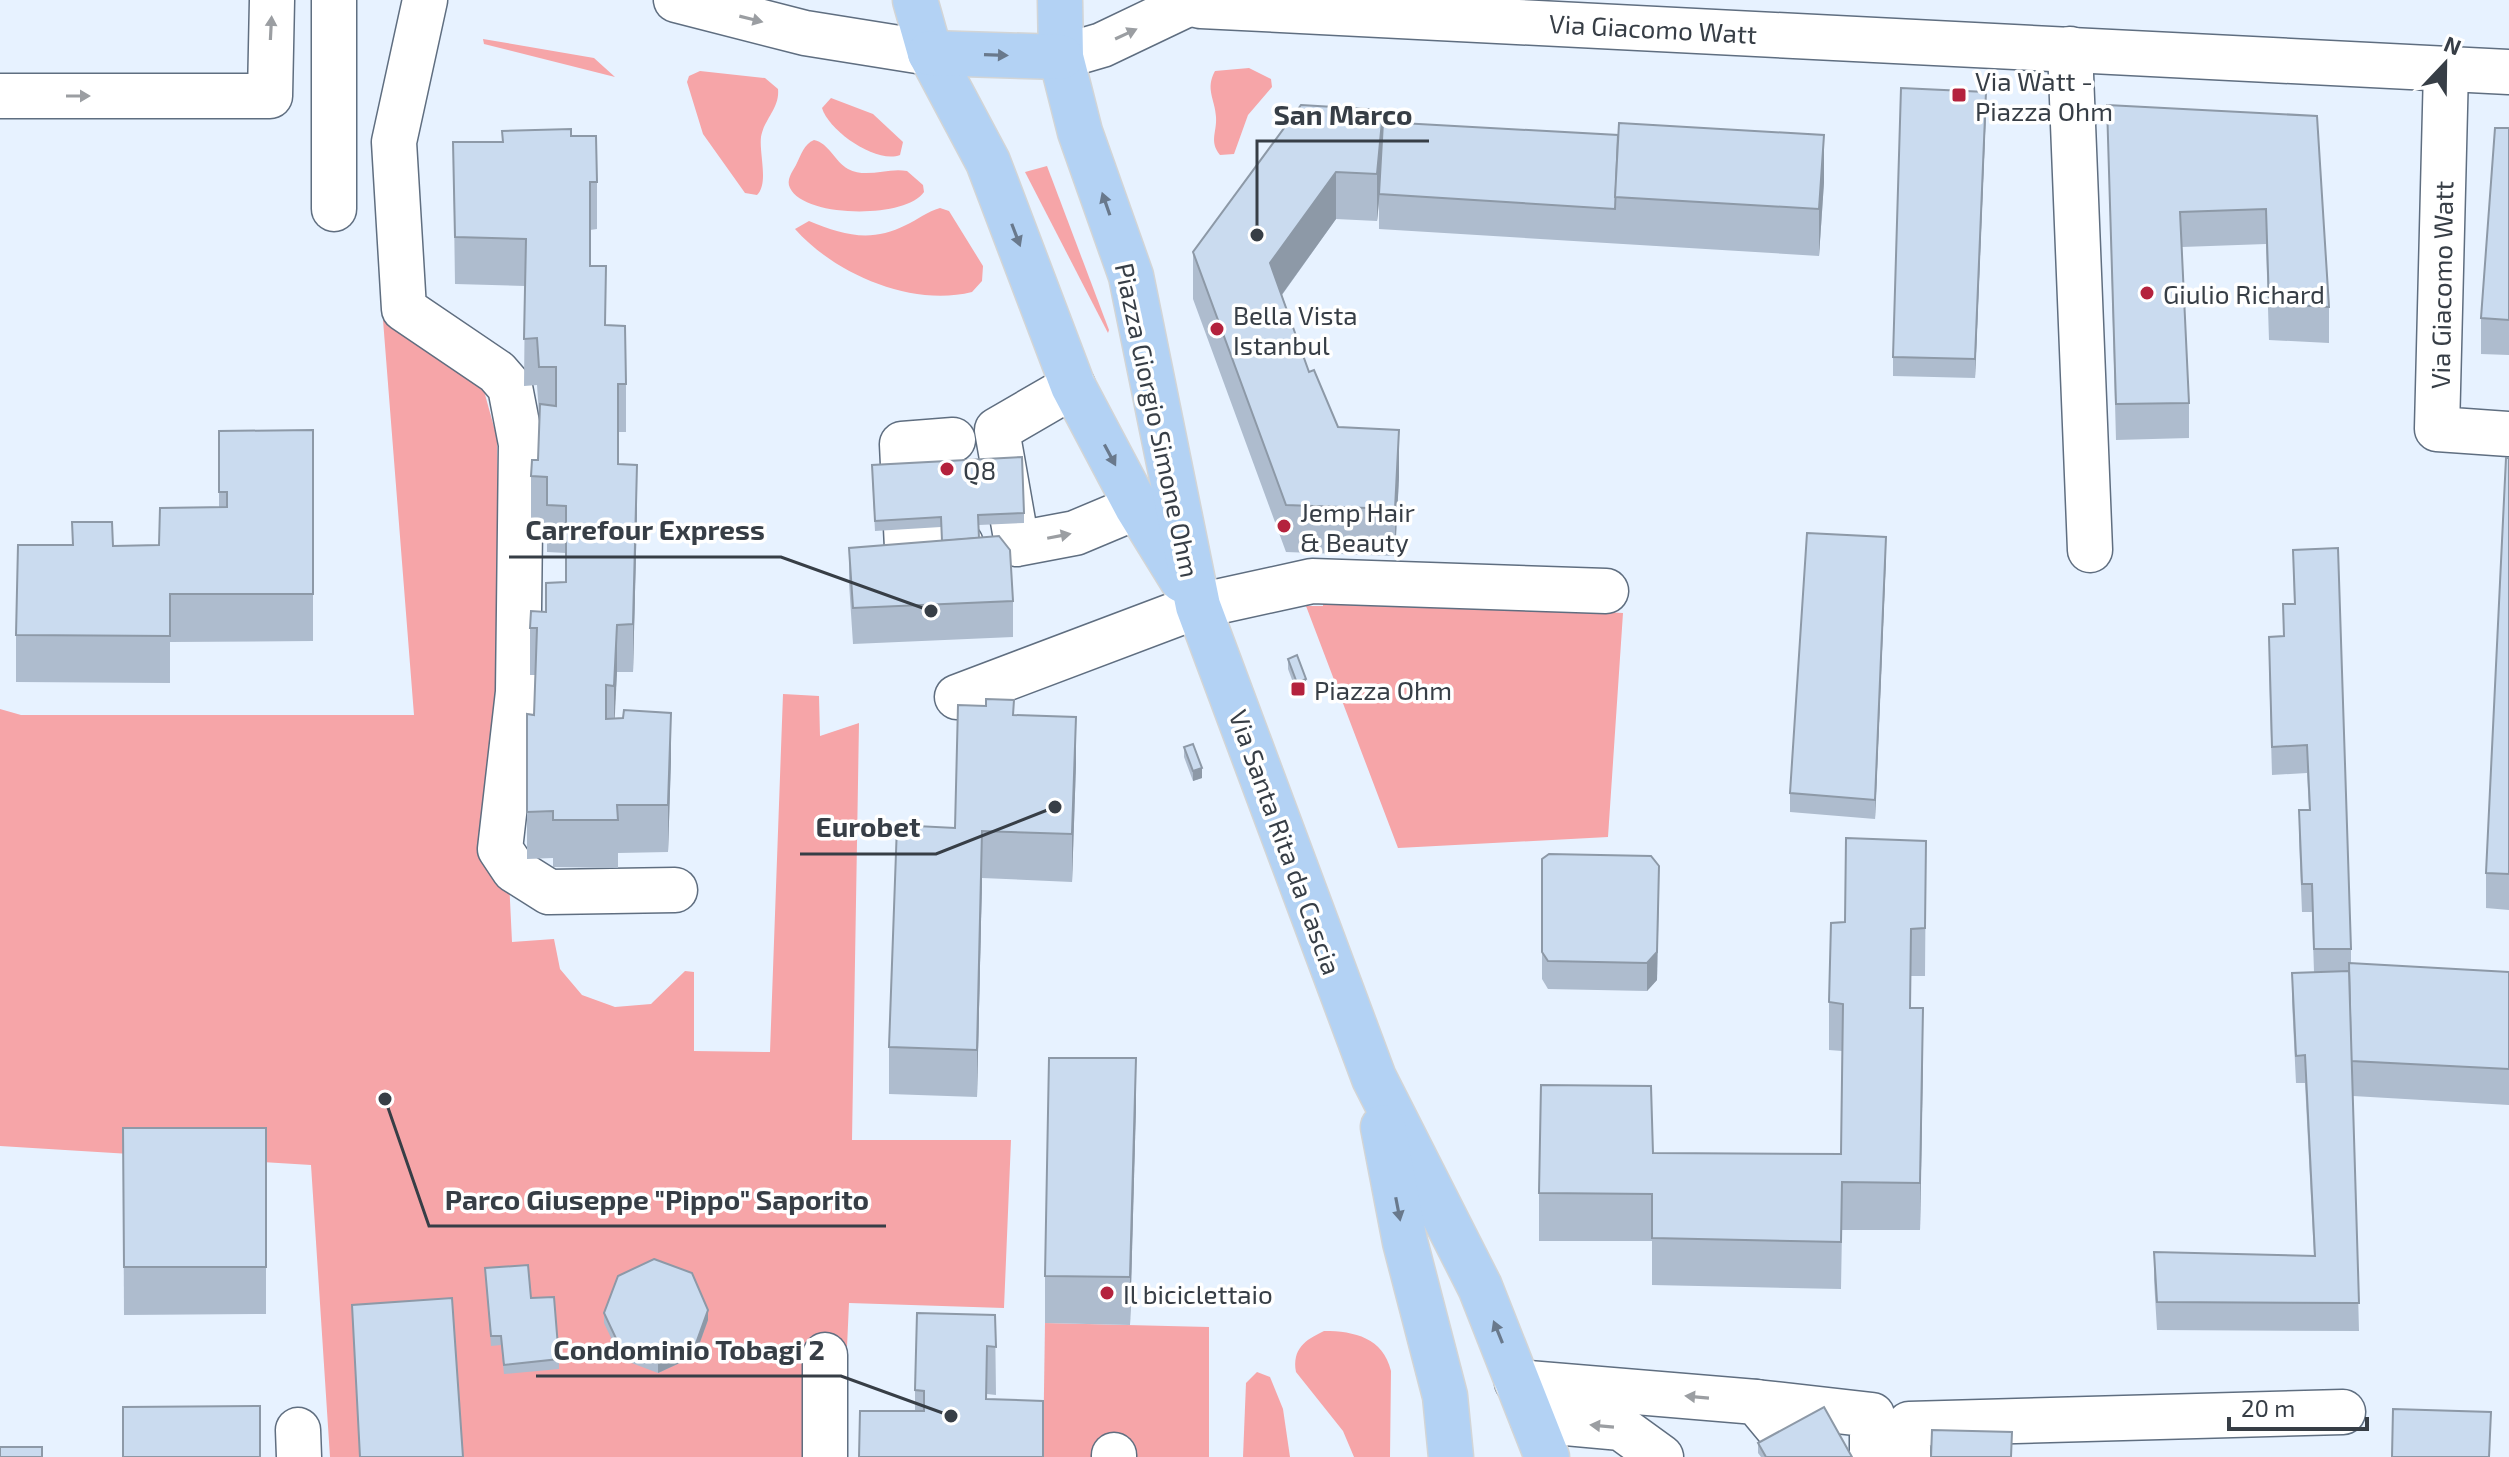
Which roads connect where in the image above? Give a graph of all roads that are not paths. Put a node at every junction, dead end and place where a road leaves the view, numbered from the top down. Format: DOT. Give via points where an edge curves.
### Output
graph roads {
  1 [pos="272,0"];
  2 [pos="334,0"];
  3 [pos="425,0"];
  4 [pos="676,0"];
  5 [pos="915,0"];
  6 [pos="1060,0"];
  7 [pos="1182,2"];
  8 [pos="2070,49"];
  9 [pos="930,53"];
  10 [pos="1061,57"];
  11 [pos="2446,69"];
  12 [pos="2509,72"];
  13 [pos="0,96"];
  14 [pos="334,209"];
  15 [pos="1073,386"];
  16 [pos="997,430"];
  17 [pos="2509,434"];
  18 [pos="953,440"];
  19 [pos="1137,507"];
  20 [pos="962,544"];
  21 [pos="1017,544"];
  22 [pos="2090,550"];
  23 [pos="1606,591"];
  24 [pos="1198,606"];
  25 [pos="957,697"];
  26 [pos="675,890"];
  27 [pos="1374,1078"];
  28 [pos="825,1355"];
  29 [pos="1756,1402"];
  30 [pos="2343,1412"];
  31 [pos="1532,1420"];
  32 [pos="1786,1438"];
  33 [pos="825,1457"];
  34 [pos="1451,1457"];
  35 [pos="1661,1457"];
  36 [pos="1872,1457"];
  37 [pos="1908,1457"];
  13 -- 1 [label="street, one-way" via="270,96"];
  2 -- 14 [label="street"];
  3 -- 26 [label="street" via="394,142 404,309 497,372 510,387 521,444 518,692 500,849 514,870 549,892"];
  4 -- 9 [label="street, one-way" via="805,33"];
  5 -- 9 [label="main road, Piazza Giorgio Simone Ohm"];
  6 -- 10 [label="main road, Piazza Giorgio Simone Ohm"];
  7 -- 8 [label="street, Via Giacomo Watt"];
  10 -- 7 [label="street, one-way" via="1102,45"];
  8 -- 11 [label="street, Via Giacomo Watt"];
  8 -- 22 [label="street"];
  9 -- 10 [label="main road, one-way"];
  9 -- 15 [label="main road, Piazza Giorgio Simone Ohm, one-way" via="988,162"];
  24 -- 10 [label="main road, Piazza Giorgio Simone Ohm, one-way" via="1131,276 1080,132"];
  11 -- 12 [label="street, Via Giacomo Watt"];
  11 -- 17 [label="street, Via Giacomo Watt" via="2437,429"];
  15 -- 16 [label="street"];
  15 -- 19 [label="main road, Piazza Giorgio Simone Ohm, one-way"];
  16 -- 18 [label="street"];
  16 -- 21 [label="street"];
  18 -- 20 [label="street"];
  18 -- 20 [label="street" via="902,444 907,548"];
  21 -- 19 [label="street, one-way" via="1075,533"];
  19 -- 24 [label="main road, Piazza Giorgio Simone Ohm"];
  20 -- 21 [label="street"];
  23 -- 24 [label="street" via="1312,581"];
  24 -- 25 [label="street"];
  24 -- 27 [label="main road, Via Santa Rita da Cascia"];
  31 -- 27 [label="main road, Via Santa Rita da Cascia, one-way" via="1480,1287"];
  27 -- 34 [label="main road, Via Santa Rita da Cascia, one-way" via="1405,1242 1445,1396"];
  28 -- 33 [label="street"];
  29 -- 31 [label="street, one-way"];
  29 -- 32 [label="street"];
  29 -- 36 [label="street" via="1872,1415"];
  30 -- 37 [label="street" via="1909,1424"];
  35 -- 31 [label="street, one-way" via="1621,1428"];
}
